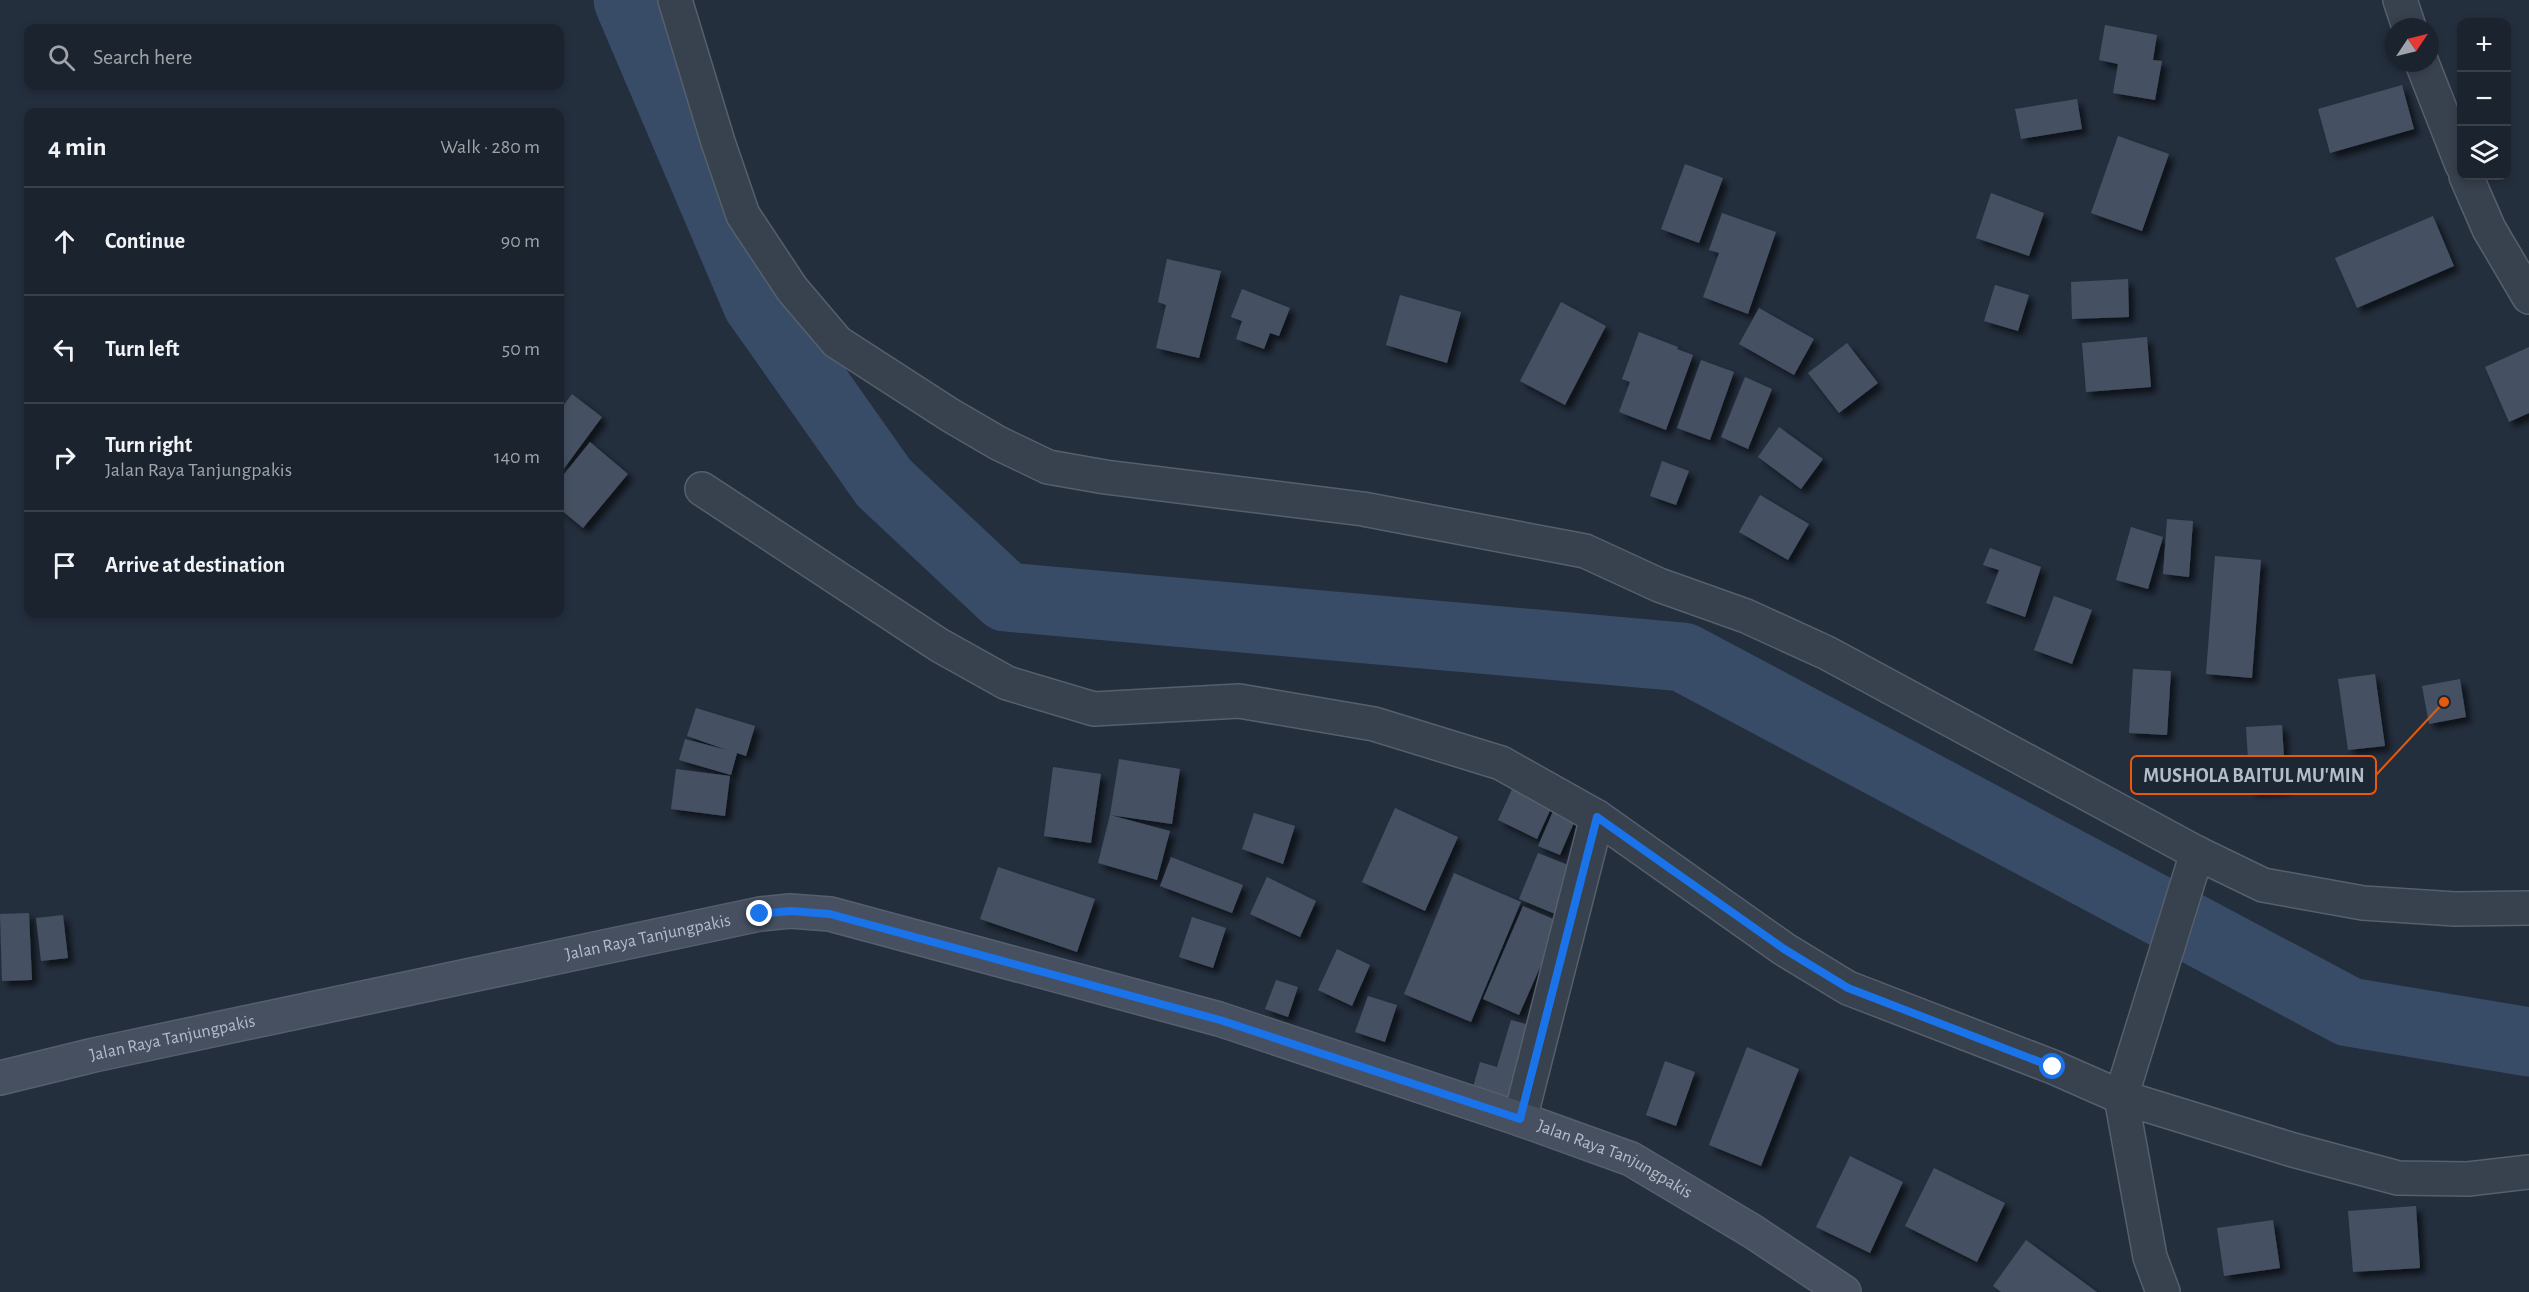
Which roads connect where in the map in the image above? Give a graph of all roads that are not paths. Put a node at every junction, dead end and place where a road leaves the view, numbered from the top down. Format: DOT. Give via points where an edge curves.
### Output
graph roads {
  1 [pos="675,0"];
  2 [pos="2400,0"];
  3 [pos="2406,18"];
  4 [pos="2426,72"];
  5 [pos="2457,152"];
  6 [pos="2468,180"];
  7 [pos="2529,297"];
  8 [pos="702,489"];
  9 [pos="1597,817"];
  10 [pos="2193,863"];
  11 [pos="2529,908"];
  12 [pos="0,1078"];
  13 [pos="2121,1097"];
  14 [pos="1520,1119"];
  15 [pos="2529,1172"];
  16 [pos="1844,1292"];
  17 [pos="2163,1292"];
  1 -- 10 [label="street" via="743,214 792,290 837,342 950,416 1048,467 1363,509 1585,551 1827,653"];
  2 -- 3 [label="street"];
  4 -- 5 [label="street"];
  6 -- 7 [label="street" via="2489,229"];
  8 -- 9 [label="street" via="939,645 1007,682 1094,709 1239,701 1374,724 1501,763"];
  9 -- 13 [label="street" via="1784,949 1848,988"];
  9 -- 14 [label="street"];
  10 -- 11 [label="street" via="2263,885 2363,903 2455,909"];
  10 -- 13 [label="street"];
  12 -- 14 [label="street, Jalan Raya Tanjungpakis" via="760,914 790,911 830,914 1220,1020"];
  13 -- 15 [label="street" via="2398,1178 2468,1179"];
  13 -- 17 [label="street" via="2150,1257"];
  14 -- 16 [label="street, Jalan Raya Tanjungpakis" via="1631,1159 1752,1231"];
}
